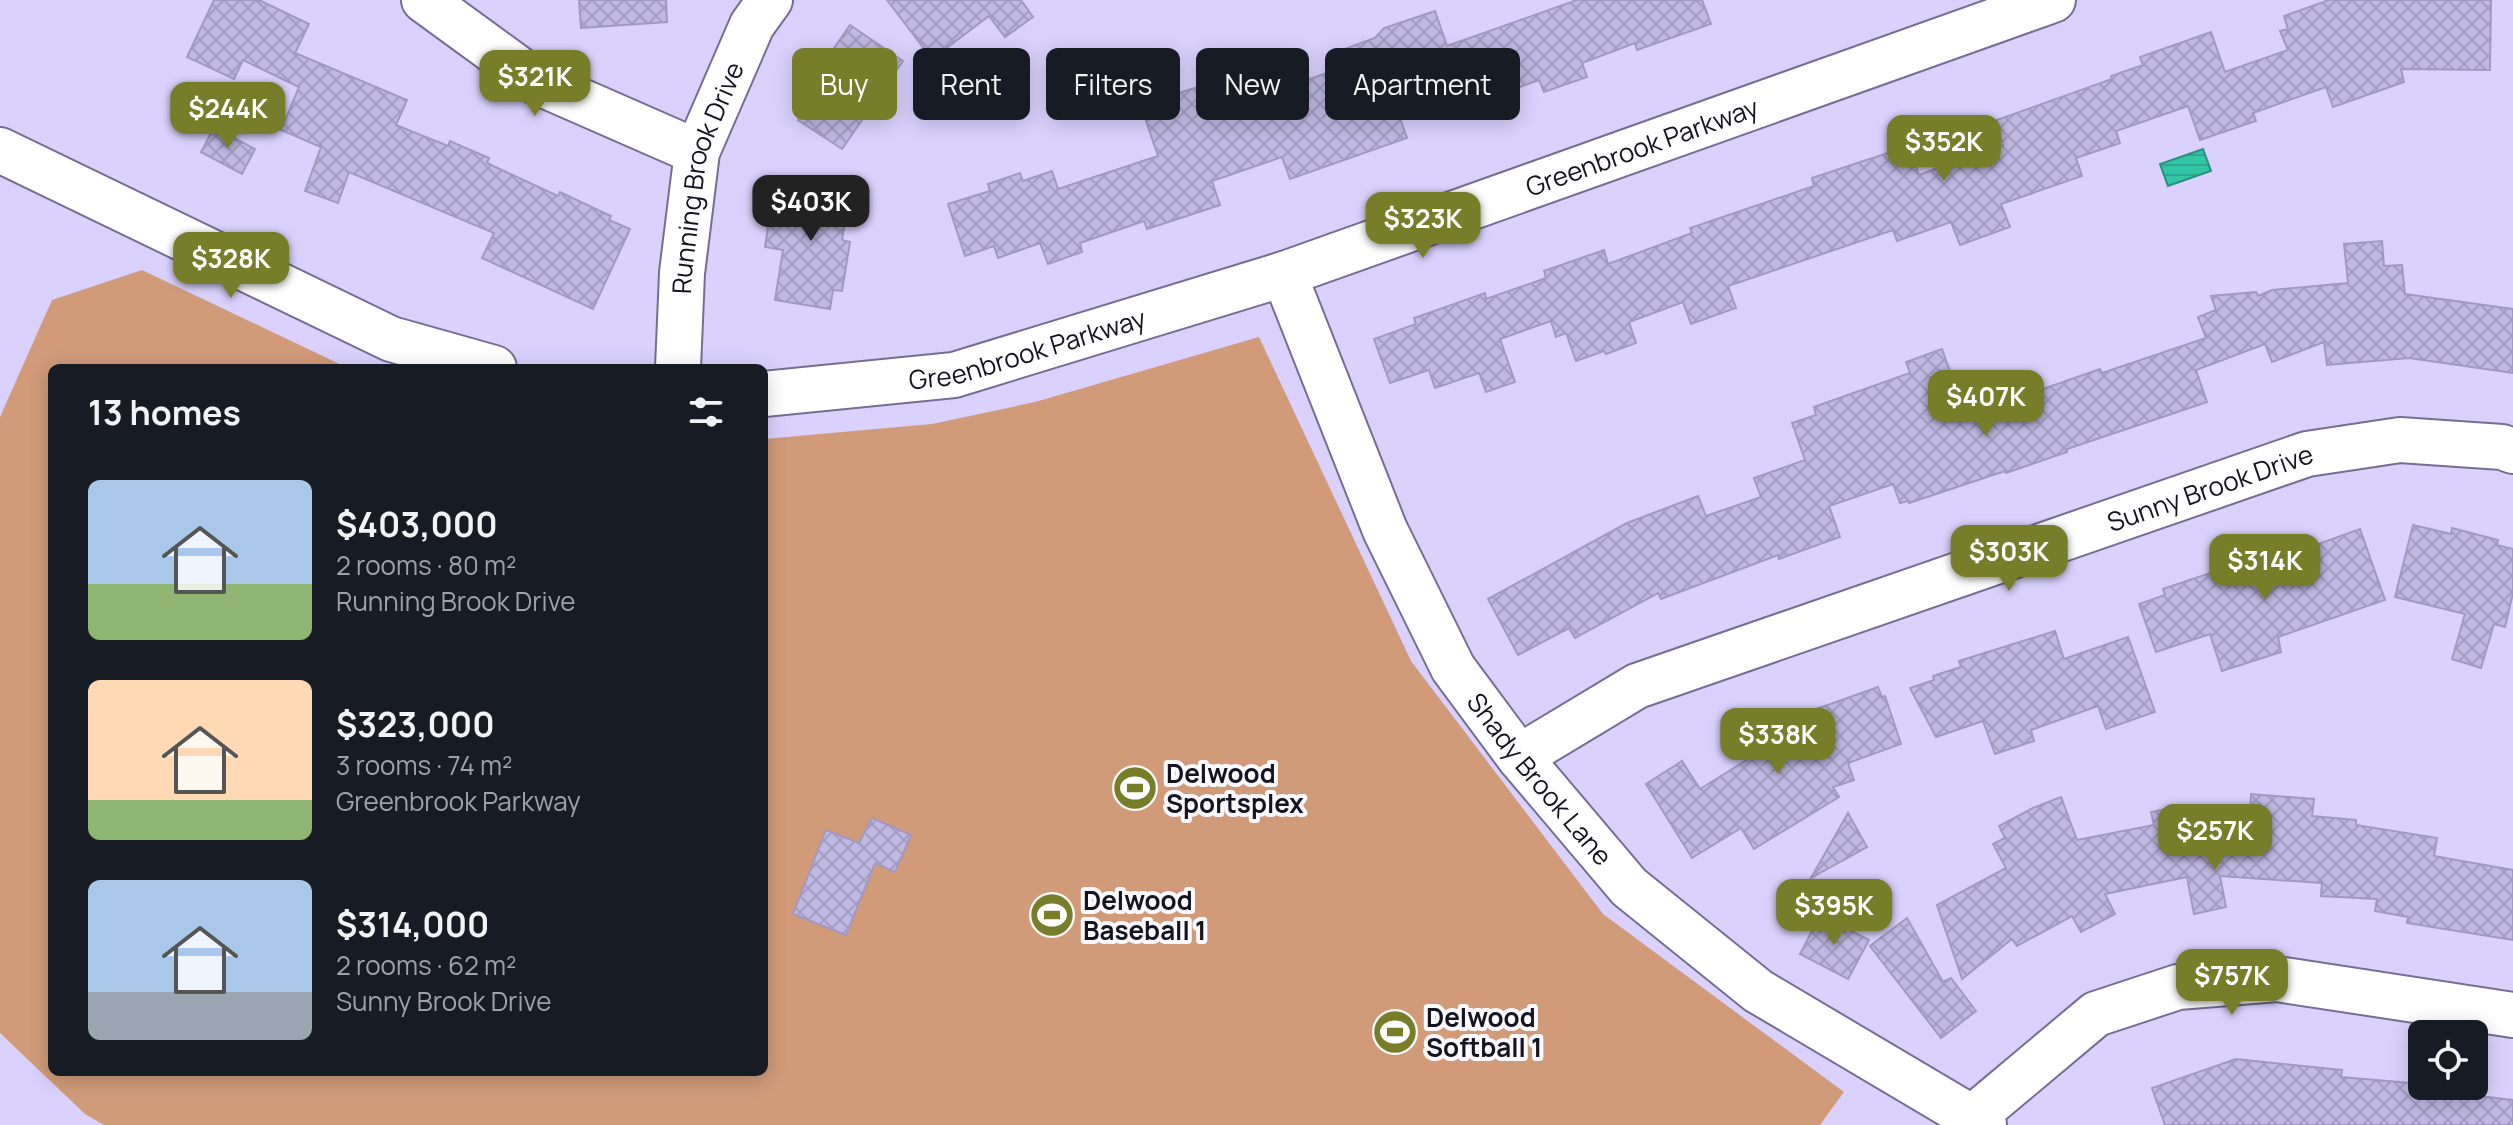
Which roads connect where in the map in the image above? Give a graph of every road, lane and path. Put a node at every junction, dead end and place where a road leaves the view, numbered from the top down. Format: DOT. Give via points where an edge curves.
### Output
graph roads {
  1 [pos="424,0"];
  2 [pos="770,0"];
  3 [pos="2053,0"];
  4 [pos="0,150"];
  5 [pos="697,152"];
  6 [pos="1284,274"];
  7 [pos="480,364"];
  8 [pos="678,364"];
  9 [pos="768,394"];
  10 [pos="2513,451"];
  11 [pos="1519,757"];
  12 [pos="2513,1015"];
  13 [pos="1978,1121"];
  1 -- 5 [label="street" via="535,81"];
  2 -- 5 [label="street, Running Brook Drive" via="752,25"];
  3 -- 6 [label="street, Greenbrook Parkway"];
  4 -- 7 [label="street" via="391,339"];
  5 -- 8 [label="street, Running Brook Drive" via="682,273"];
  6 -- 9 [label="street, Greenbrook Parkway" via="954,375"];
  6 -- 11 [label="street, Shady Brook Lane" via="1385,530 1453,668"];
  10 -- 11 [label="street, Sunny Brook Drive" via="2400,440 2307,454 1637,686"];
  11 -- 13 [label="street, Shady Brook Lane" via="1629,887 1758,991"];
  12 -- 13 [label="street" via="2277,979 2178,987 2096,1014"];
}
